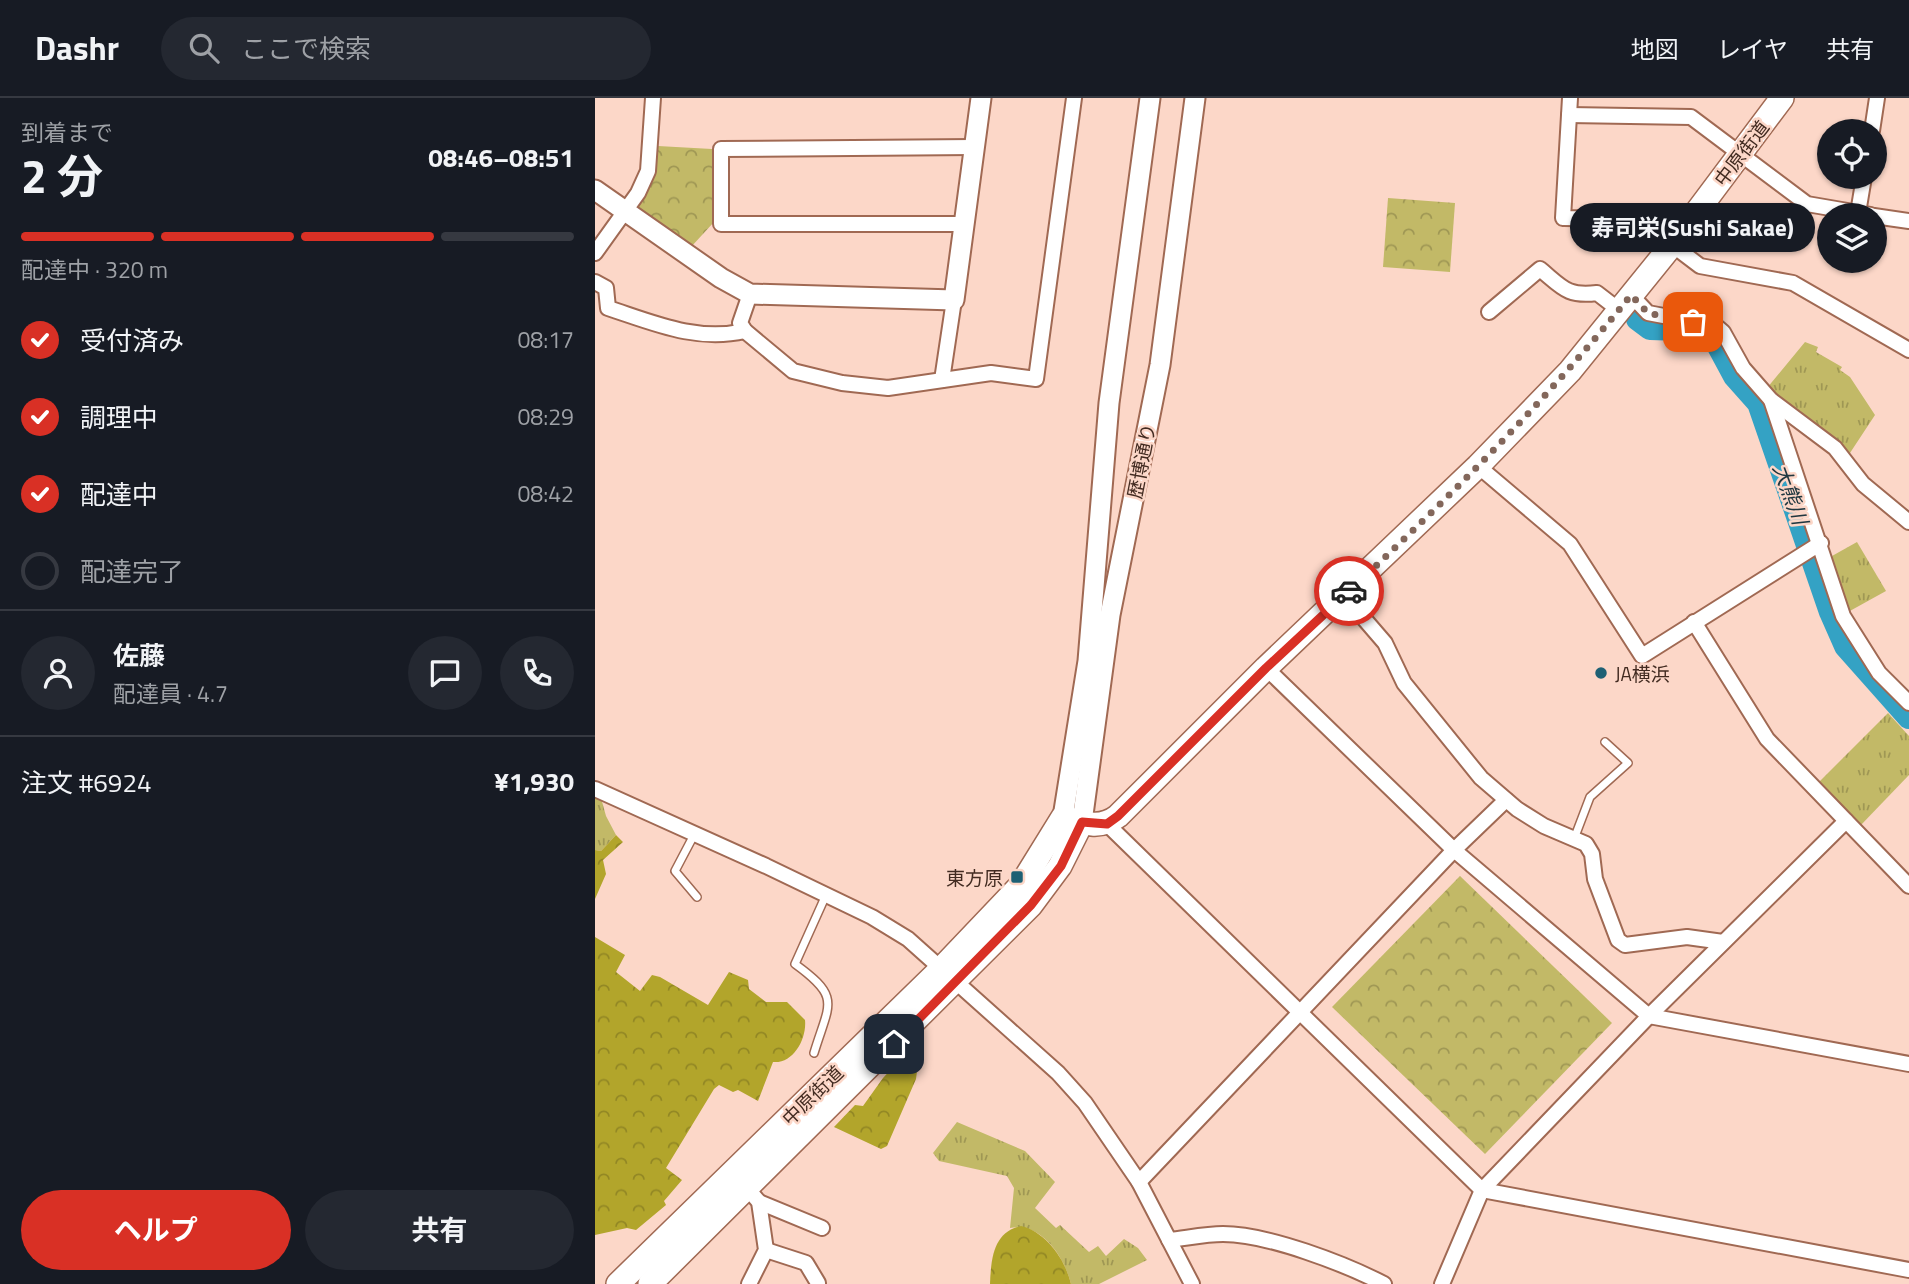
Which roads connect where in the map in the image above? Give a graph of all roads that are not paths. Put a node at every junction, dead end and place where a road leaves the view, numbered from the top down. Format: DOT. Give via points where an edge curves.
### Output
graph roads {
  1 [pos="653,98"];
  2 [pos="981,98"];
  3 [pos="1074,98"];
  4 [pos="1150,98"];
  5 [pos="1195,98"];
  6 [pos="1570,98"];
  7 [pos="1782,98"];
  8 [pos="1877,98"];
  9 [pos="1569,115"];
  10 [pos="1874,119"];
  11 [pos="974,147"];
  12 [pos="1741,153"];
  13 [pos="595,190"];
  14 [pos="1817,206"];
  15 [pos="625,210"];
  16 [pos="1887,218"];
  17 [pos="1909,221"];
  18 [pos="964,223"];
  19 [pos="1672,245"];
  20 [pos="595,254"];
  21 [pos="595,282"];
  22 [pos="750,294"];
  23 [pos="954,300"];
  24 [pos="1625,302"];
  25 [pos="1489,312"];
  26 [pos="745,331"];
  27 [pos="1909,351"];
  28 [pos="942,380"];
  29 [pos="1771,400"];
  30 [pos="1478,466"];
  31 [pos="1909,522"];
  32 [pos="1814,546"];
  33 [pos="1353,587"];
  34 [pos="1694,622"];
  35 [pos="1266,668"];
  36 [pos="1909,703"];
  37 [pos="1605,742"];
  38 [pos="595,789"];
  39 [pos="1507,800"];
  40 [pos="1072,820"];
  41 [pos="1846,821"];
  42 [pos="1107,824"];
  43 [pos="695,833"];
  44 [pos="1574,839"];
  45 [pos="1454,850"];
  46 [pos="1909,886"];
  47 [pos="826,895"];
  48 [pos="697,897"];
  49 [pos="1723,942"];
  50 [pos="948,974"];
  51 [pos="1302,1011"];
  52 [pos="1649,1016"];
  53 [pos="814,1053"];
  54 [pos="1909,1064"];
  55 [pos="1139,1182"];
  56 [pos="1482,1190"];
  57 [pos="753,1195"];
  58 [pos="822,1228"];
  59 [pos="1169,1240"];
  60 [pos="766,1250"];
  61 [pos="1909,1270"];
  62 [pos="818,1283"];
  63 [pos="618,1284"];
  64 [pos="650,1284"];
  65 [pos="749,1284"];
  66 [pos="1192,1284"];
  67 [pos="1384,1284"];
  68 [pos="1442,1284"];
  1 -- 15 [label="street" via="648,171"];
  2 -- 11 [label="street"];
  3 -- 28 [label="street" via="1035,379 991,373"];
  4 -- 40 [label="street, 歴博通り" via="1109,403"];
  5 -- 40 [label="street, 歴博通り" via="1160,365"];
  6 -- 9 [label="street"];
  7 -- 12 [label="main road, 中原街道"];
  8 -- 10 [label="street"];
  9 -- 12 [label="street" via="1691,117"];
  9 -- 19 [label="street" via="1563,218 1638,219"];
  11 -- 18 [label="street"];
  11 -- 18 [label="street" via="721,149 721,224"];
  12 -- 14 [label="street" via="1807,204"];
  12 -- 19 [label="main road, 中原街道"];
  13 -- 15 [label="street"];
  15 -- 20 [label="street"];
  15 -- 22 [label="street"];
  16 -- 17 [label="street"];
  18 -- 23 [label="street"];
  19 -- 24 [label="main road, 中原街道"];
  19 -- 27 [label="street" via="1700,266 1793,283"];
  21 -- 26 [label="street" via="605,288 608,308 674,330 719,337"];
  22 -- 23 [label="street"];
  22 -- 26 [label="street" via="740,323"];
  23 -- 28 [label="street"];
  24 -- 25 [label="street" via="1597,293 1569,293 1540,269"];
  24 -- 29 [label="street" via="1648,313 1716,326"];
  24 -- 30 [label="main road, 中原街道" via="1570,370"];
  26 -- 28 [label="street" via="793,371 888,388"];
  29 -- 31 [label="street" via="1835,448 1863,484"];
  29 -- 32 [label="street"];
  30 -- 33 [label="main road, 中原街道"];
  30 -- 34 [label="street" via="1570,544 1642,656"];
  32 -- 34 [label="street"];
  32 -- 36 [label="street" via="1857,642"];
  33 -- 35 [label="main road, 中原街道"];
  33 -- 39 [label="street" via="1364,599 1360,614 1385,643 1404,683 1455,749"];
  34 -- 41 [label="street" via="1767,739"];
  35 -- 42 [label="main road, 中原街道"];
  35 -- 45 [label="street"];
  37 -- 44 [label="lane" via="1629,764 1590,797"];
  38 -- 43 [label="street"];
  39 -- 44 [label="street" via="1544,826"];
  39 -- 45 [label="street"];
  40 -- 42 [label="main road"];
  40 -- 50 [label="main road, 中原街道"];
  41 -- 46 [label="street"];
  41 -- 49 [label="street"];
  42 -- 51 [label="street"];
  43 -- 47 [label="street"];
  43 -- 48 [label="lane" via="675,871"];
  44 -- 49 [label="street" via="1586,844 1592,854 1595,880 1618,940 1625,945 1687,937"];
  45 -- 51 [label="street"];
  45 -- 52 [label="street"];
  47 -- 50 [label="street" via="908,939"];
  47 -- 53 [label="lane" via="795,964 826,991 829,1008"];
  49 -- 52 [label="street"];
  50 -- 55 [label="street" via="1058,1073"];
  50 -- 57 [label="main road, 中原街道"];
  50 -- 63 [label="main road, 中原街道"];
  51 -- 55 [label="street"];
  51 -- 56 [label="street"];
  52 -- 54 [label="street"];
  52 -- 56 [label="street"];
  55 -- 59 [label="street"];
  56 -- 61 [label="street"];
  56 -- 68 [label="street"];
  57 -- 58 [label="street"];
  57 -- 60 [label="street"];
  57 -- 64 [label="main road, 中原街道"];
  59 -- 66 [label="street"];
  59 -- 67 [label="street" via="1224,1234 1252,1238 1324,1258"];
  60 -- 62 [label="street" via="806,1263"];
  60 -- 65 [label="street"];
}
